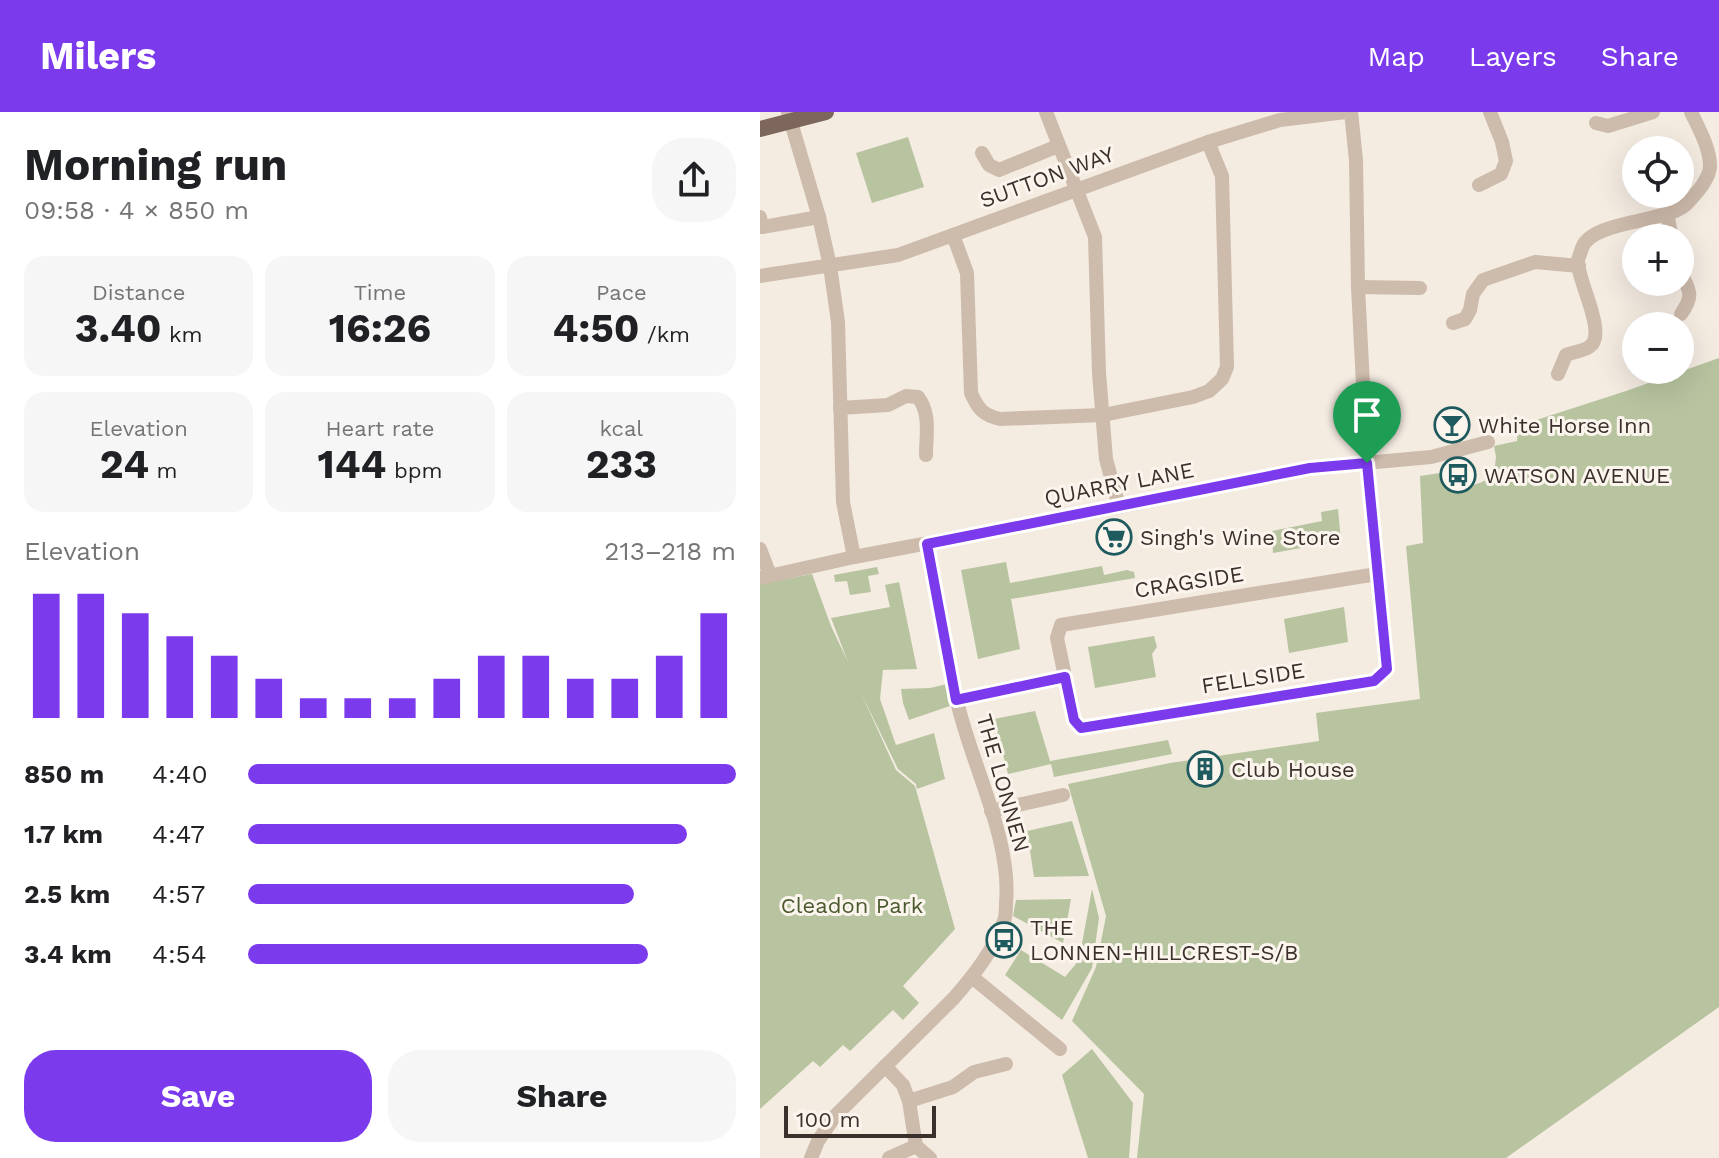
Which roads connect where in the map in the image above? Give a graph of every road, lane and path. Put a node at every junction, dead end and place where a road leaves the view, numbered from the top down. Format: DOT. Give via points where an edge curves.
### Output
graph roads {
  1 [pos="826,112"];
  2 [pos="1046,112"];
  3 [pos="1349,112"];
  4 [pos="1490,112"];
  5 [pos="1653,112"];
  6 [pos="1691,112"];
  7 [pos="790,117"];
  8 [pos="760,129"];
  9 [pos="1602,129"];
  10 [pos="1208,142"];
  11 [pos="1058,146"];
  12 [pos="982,153"];
  13 [pos="1712,183"];
  14 [pos="1479,185"];
  15 [pos="1075,191"];
  16 [pos="1667,214"];
  17 [pos="760,217"];
  18 [pos="819,217"];
  19 [pos="1669,224"];
  20 [pos="953,235"];
  21 [pos="830,266"];
  22 [pos="1579,266"];
  23 [pos="760,276"];
  24 [pos="1358,287"];
  25 [pos="1420,288"];
  26 [pos="1453,323"];
  27 [pos="1558,374"];
  28 [pos="840,408"];
  29 [pos="1103,415"];
  30 [pos="1488,442"];
  31 [pos="926,455"];
  32 [pos="1367,463"];
  33 [pos="1119,507"];
  34 [pos="927,544"];
  35 [pos="760,549"];
  36 [pos="854,557"];
  37 [pos="1377,574"];
  38 [pos="765,576"];
  39 [pos="1065,677"];
  40 [pos="956,700"];
  41 [pos="1063,795"];
  42 [pos="991,811"];
  43 [pos="972,977"];
  44 [pos="1060,1049"];
  45 [pos="1006,1064"];
  46 [pos="885,1066"];
  47 [pos="909,1101"];
  48 [pos="916,1146"];
  49 [pos="811,1158"];
  50 [pos="889,1158"];
  51 [pos="930,1158"];
  1 -- 7 [label="main road"];
  2 -- 11 [label="street"];
  3 -- 10 [label="street, SUTTON WAY" via="1280,120"];
  3 -- 24 [label="street" via="1356,160"];
  4 -- 14 [label="street" via="1506,161 1501,174"];
  5 -- 9 [label="street"];
  6 -- 13 [label="street" via="1711,165"];
  7 -- 8 [label="main road"];
  7 -- 18 [label="street"];
  10 -- 15 [label="street, SUTTON WAY"];
  10 -- 29 [label="street" via="1222,176 1227,367 1209,391"];
  11 -- 12 [label="street" via="999,170"];
  11 -- 15 [label="street"];
  13 -- 16 [label="street" via="1703,185 1683,208"];
  15 -- 20 [label="street, SUTTON WAY"];
  15 -- 29 [label="street" via="1095,237"];
  16 -- 19 [label="street"];
  16 -- 22 [label="street" via="1601,231 1584,242"];
  17 -- 18 [label="street" via="762,227"];
  18 -- 21 [label="street"];
  20 -- 21 [label="street, SUTTON WAY" via="898,255"];
  20 -- 29 [label="street" via="967,273 971,393 977,407 985,416 1000,419"];
  21 -- 23 [label="street, SUTTON WAY"];
  21 -- 28 [label="street" via="838,322"];
  22 -- 26 [label="street" via="1535,262 1483,280 1465,319"];
  22 -- 27 [label="street" via="1595,340 1566,355"];
  24 -- 25 [label="street"];
  24 -- 32 [label="street"];
  28 -- 31 [label="street" via="918,397 927,415"];
  28 -- 36 [label="street" via="843,502"];
  29 -- 33 [label="street" via="1106,459"];
  30 -- 32 [label="street, QUARRY LANE" via="1431,457"];
  32 -- 33 [label="street, QUARRY LANE" via="1310,468"];
  32 -- 37 [label="street"];
  33 -- 34 [label="street, QUARRY LANE"];
  34 -- 36 [label="street, QUARRY LANE"];
  34 -- 40 [label="street, THE LONNEN"];
  35 -- 38 [label="street"];
  36 -- 38 [label="street, QUARRY LANE"];
  37 -- 39 [label="street, CRAGSIDE" via="1061,625 1057,638"];
  37 -- 39 [label="street, FELLSIDE" via="1387,669 1374,681 1081,728 1074,720"];
  39 -- 40 [label="street"];
  40 -- 42 [label="street, THE LONNEN"];
  41 -- 42 [label="street"];
  42 -- 43 [label="street, THE LONNEN" via="1004,857 1005,920"];
  43 -- 44 [label="street"];
  43 -- 46 [label="street, THE LONNEN"];
  45 -- 47 [label="street"];
  46 -- 47 [label="street" via="903,1085"];
  46 -- 49 [label="street, THE LONNEN" via="835,1116"];
  47 -- 48 [label="street"];
  48 -- 50 [label="street"];
  48 -- 51 [label="street"];
}
